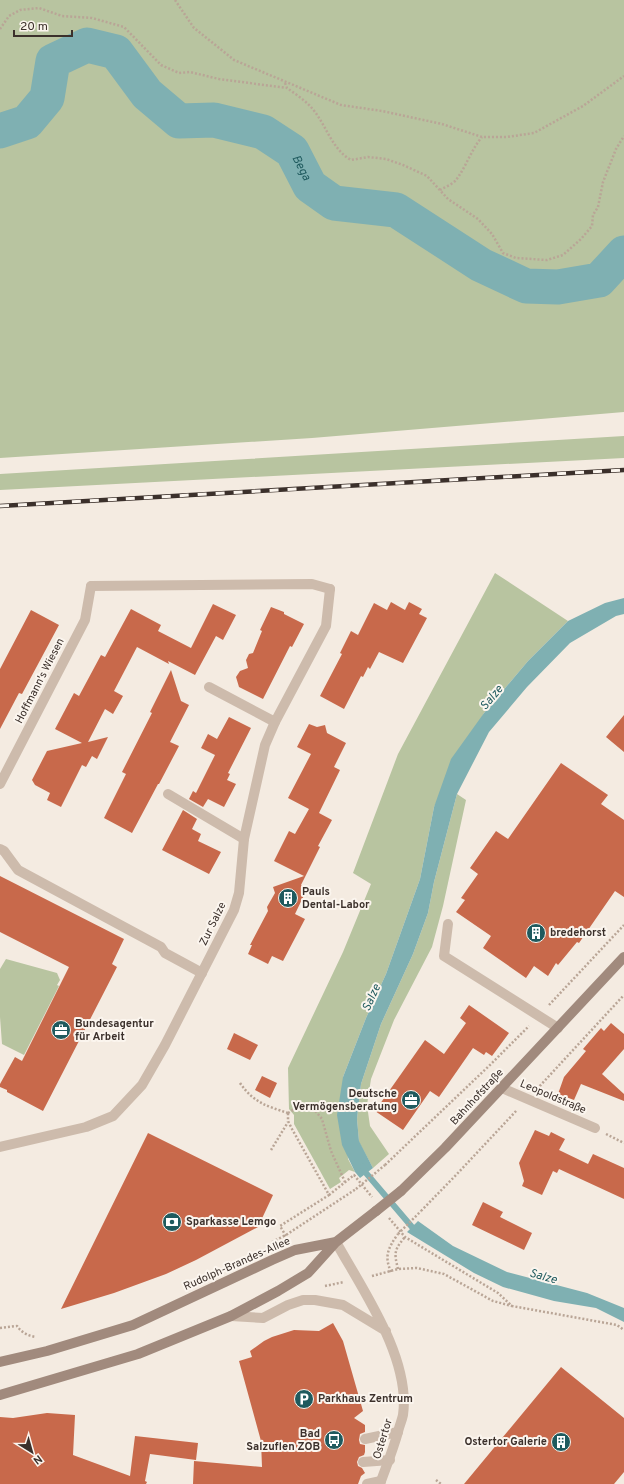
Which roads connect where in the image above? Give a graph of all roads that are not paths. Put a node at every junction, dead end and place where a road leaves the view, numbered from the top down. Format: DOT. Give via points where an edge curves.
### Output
graph roads {
  1 [pos="91,586"];
  2 [pos="209,687"];
  3 [pos="275,722"];
  4 [pos="0,784"];
  5 [pos="168,794"];
  6 [pos="244,840"];
  7 [pos="0,849"];
  8 [pos="448,924"];
  9 [pos="624,957"];
  10 [pos="202,973"];
  11 [pos="558,1028"];
  12 [pos="502,1088"];
  13 [pos="595,1128"];
  14 [pos="0,1147"];
  15 [pos="336,1242"];
  16 [pos="231,1316"];
  17 [pos="386,1331"];
  18 [pos="0,1362"];
  19 [pos="0,1395"];
  20 [pos="398,1432"];
  21 [pos="365,1439"];
  22 [pos="390,1460"];
  23 [pos="363,1462"];
  24 [pos="381,1483"];
  25 [pos="367,1484"];
  1 -- 3 [label="street, Zur Salze" via="312,584 330,589 326,626"];
  1 -- 4 [label="street, Hoffmann's Wiesen" via="85,620"];
  2 -- 3 [label="street"];
  3 -- 6 [label="street, Zur Salze" via="265,745"];
  5 -- 6 [label="street"];
  6 -- 10 [label="street, Zur Salze" via="239,893 234,910"];
  7 -- 10 [label="street" via="18,870 161,947 165,953"];
  8 -- 11 [label="street" via="444,956"];
  9 -- 11 [label="main road, Bahnhofstraße"];
  10 -- 14 [label="street, Zur Salze" via="142,1085 113,1116 86,1127"];
  11 -- 12 [label="main road, Bahnhofstraße"];
  12 -- 13 [label="street, Leopoldstraße"];
  12 -- 15 [label="main road, Bahnhofstraße, bridge" via="401,1191"];
  15 -- 16 [label="main road" via="308,1273"];
  15 -- 17 [label="street, Ostertor"];
  15 -- 18 [label="main road, Rudolph-Brandes-Allee" via="295,1250 133,1325"];
  16 -- 17 [label="street" via="263,1318 288,1305 303,1300 315,1300 342,1305"];
  16 -- 19 [label="main road" via="138,1354"];
  17 -- 20 [label="street, Ostertor" via="403,1391 403,1415"];
  20 -- 21 [label="street"];
  20 -- 22 [label="street, Ostertor"];
  22 -- 23 [label="street"];
  22 -- 24 [label="street, Ostertor"];
  24 -- 25 [label="street"];
}
